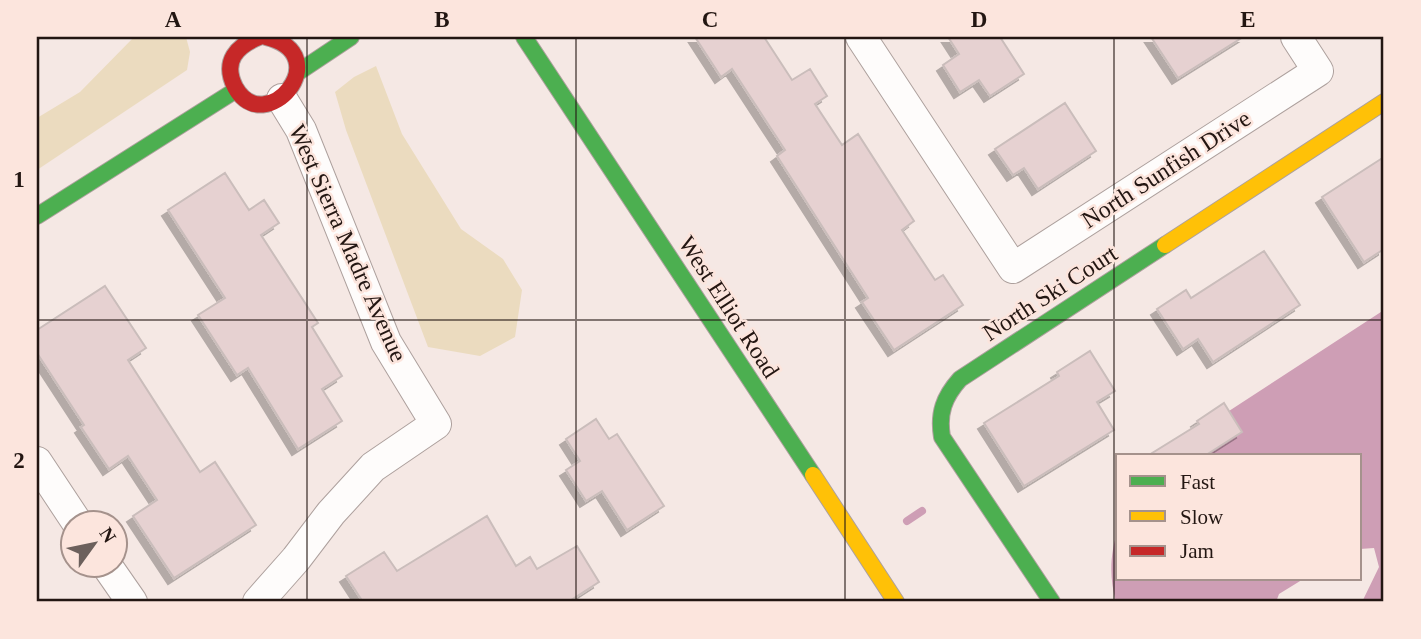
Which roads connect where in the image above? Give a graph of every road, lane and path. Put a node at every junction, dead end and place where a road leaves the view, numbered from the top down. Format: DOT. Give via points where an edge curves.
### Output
graph roads {
  1 [pos="351,37"];
  2 [pos="524,37"];
  3 [pos="861,37"];
  4 [pos="1296,37"];
  5 [pos="261,38"];
  6 [pos="297,73"];
  7 [pos="236,90"];
  8 [pos="282,99"];
  9 [pos="1384,102"];
  10 [pos="37,216"];
  11 [pos="37,462"];
  12 [pos="69,510"];
  13 [pos="117,580"];
  14 [pos="132,602"];
  15 [pos="258,602"];
  16 [pos="896,602"];
  17 [pos="1052,602"];
  1 -- 6 [label="street"];
  2 -- 16 [label="street, West Elliot Road"];
  3 -- 4 [label="street, North Sunfish Drive" via="1013,268 1318,71"];
  5 -- 6 [label="street" via="292,53"];
  5 -- 7 [label="street" via="231,60"];
  6 -- 8 [label="street"];
  7 -- 8 [label="street" via="262,104"];
  7 -- 10 [label="street"];
  8 -- 15 [label="street, West Sierra Madre Avenue" via="300,130 386,342 436,424 373,467"];
  9 -- 17 [label="street, North Ski Court" via="948,391 939,422 942,436"];
  11 -- 12 [label="street"];
  13 -- 14 [label="street"];
}
